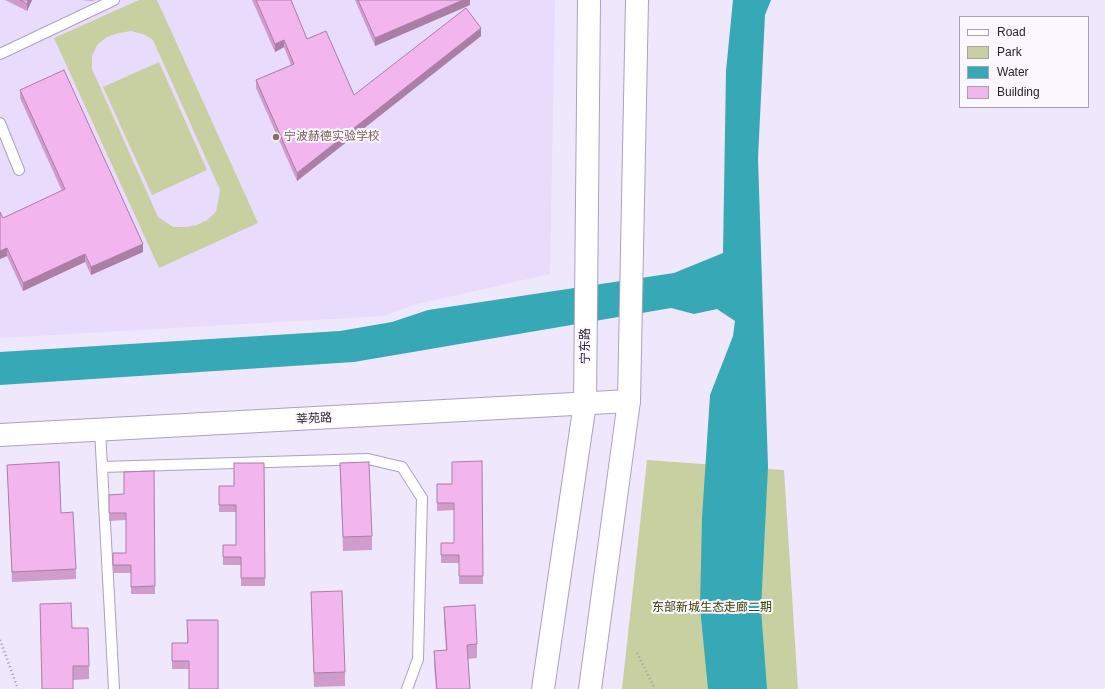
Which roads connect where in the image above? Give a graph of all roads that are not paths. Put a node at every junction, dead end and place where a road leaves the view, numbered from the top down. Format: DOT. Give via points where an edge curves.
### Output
graph roads {
  1 [pos="114,0"];
  2 [pos="589,0"];
  3 [pos="637,0"];
  4 [pos="0,54"];
  5 [pos="0,123"];
  6 [pos="20,170"];
  7 [pos="629,401"];
  8 [pos="586,403"];
  9 [pos="100,430"];
  10 [pos="0,435"];
  11 [pos="102,467"];
  12 [pos="114,689"];
  13 [pos="407,689"];
  14 [pos="544,689"];
  15 [pos="590,689"];
  1 -- 4 [label="lane"];
  2 -- 8 [label="main road, 宁东路"];
  3 -- 7 [label="main road"];
  5 -- 6 [label="lane"];
  7 -- 8 [label="main road, 莘苑路"];
  7 -- 15 [label="main road"];
  8 -- 9 [label="main road, 莘苑路"];
  8 -- 14 [label="main road, 宁东路"];
  9 -- 10 [label="main road, 莘苑路"];
  9 -- 11 [label="lane"];
  11 -- 12 [label="lane"];
  11 -- 13 [label="lane" via="368,460 402,467 422,498 418,659"];
}
